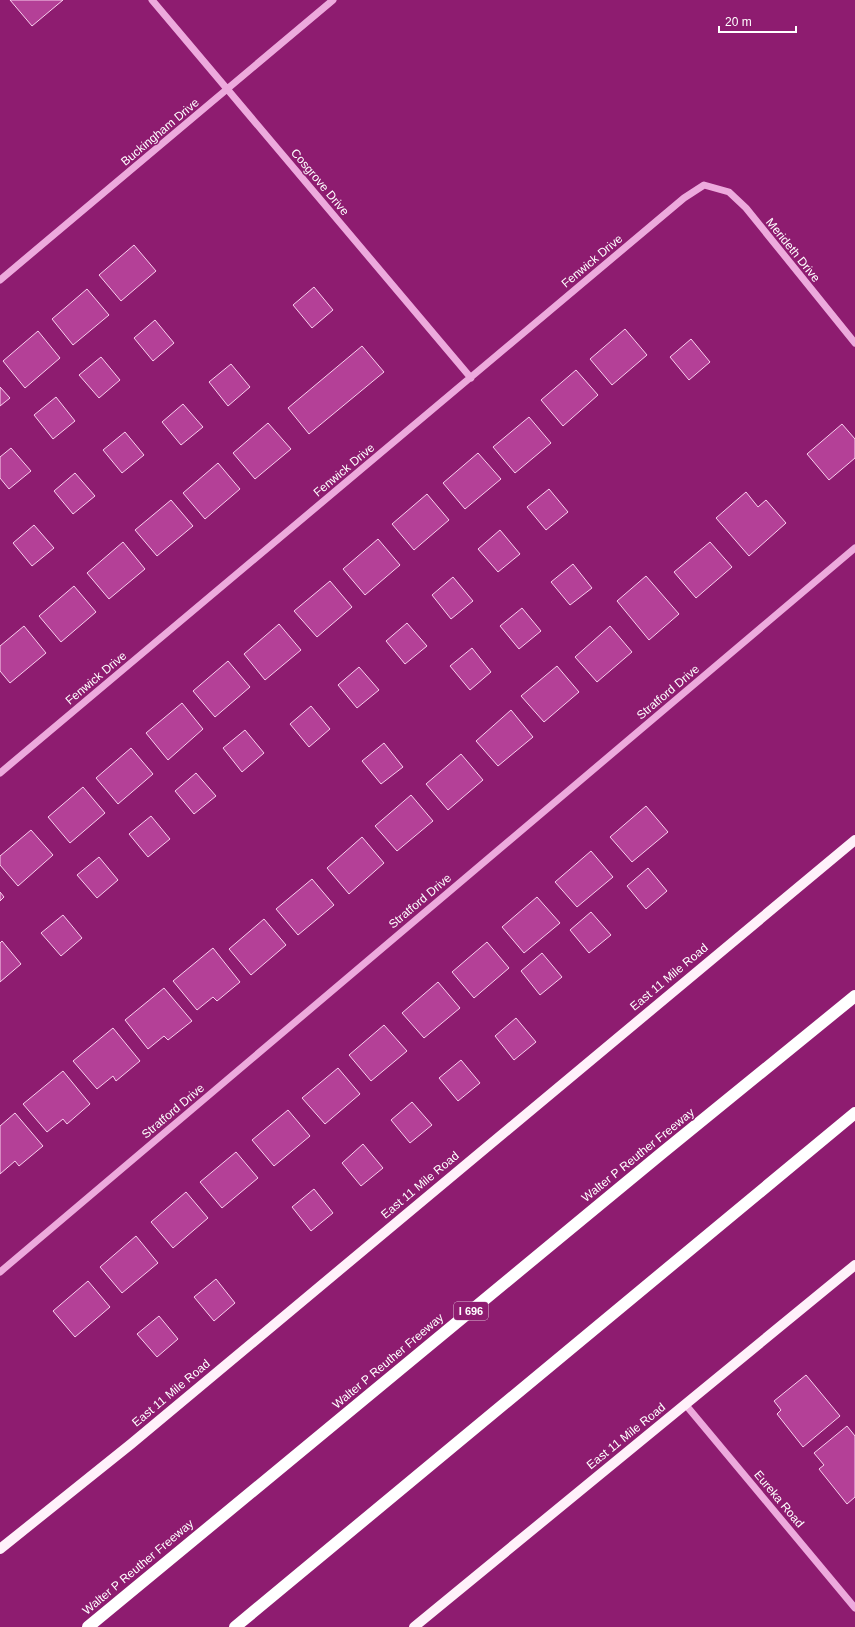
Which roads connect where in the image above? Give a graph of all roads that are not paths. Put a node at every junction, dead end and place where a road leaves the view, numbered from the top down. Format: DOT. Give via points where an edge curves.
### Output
graph roads {
  1 [pos="152,0"];
  2 [pos="333,0"];
  3 [pos="227,89"];
  4 [pos="704,185"];
  5 [pos="0,280"];
  6 [pos="855,343"];
  7 [pos="471,378"];
  8 [pos="855,548"];
  9 [pos="0,773"];
  10 [pos="855,840"];
  11 [pos="855,996"];
  12 [pos="855,1113"];
  13 [pos="855,1265"];
  14 [pos="0,1272"];
  15 [pos="685,1404"];
  16 [pos="0,1549"];
  17 [pos="855,1608"];
  18 [pos="88,1627"];
  19 [pos="235,1627"];
  20 [pos="414,1627"];
  1 -- 3 [label="street, Cosgrove Drive"];
  2 -- 3 [label="street, Buckingham Drive"];
  3 -- 5 [label="street, Buckingham Drive"];
  3 -- 7 [label="street, Cosgrove Drive"];
  4 -- 6 [label="street, Merideth Drive" via="729,192 746,208"];
  4 -- 7 [label="street, Fenwick Drive" via="684,198"];
  7 -- 9 [label="street, Fenwick Drive"];
  8 -- 14 [label="street, Stratford Drive"];
  10 -- 16 [label="main road, East 11 Mile Road" via="143,1434"];
  11 -- 18 [label="highway, Walter P Reuther Freeway / I 696"];
  12 -- 19 [label="highway"];
  13 -- 15 [label="main road, East 11 Mile Road"];
  15 -- 17 [label="street, Eureka Road"];
  15 -- 20 [label="main road, East 11 Mile Road"];
}
